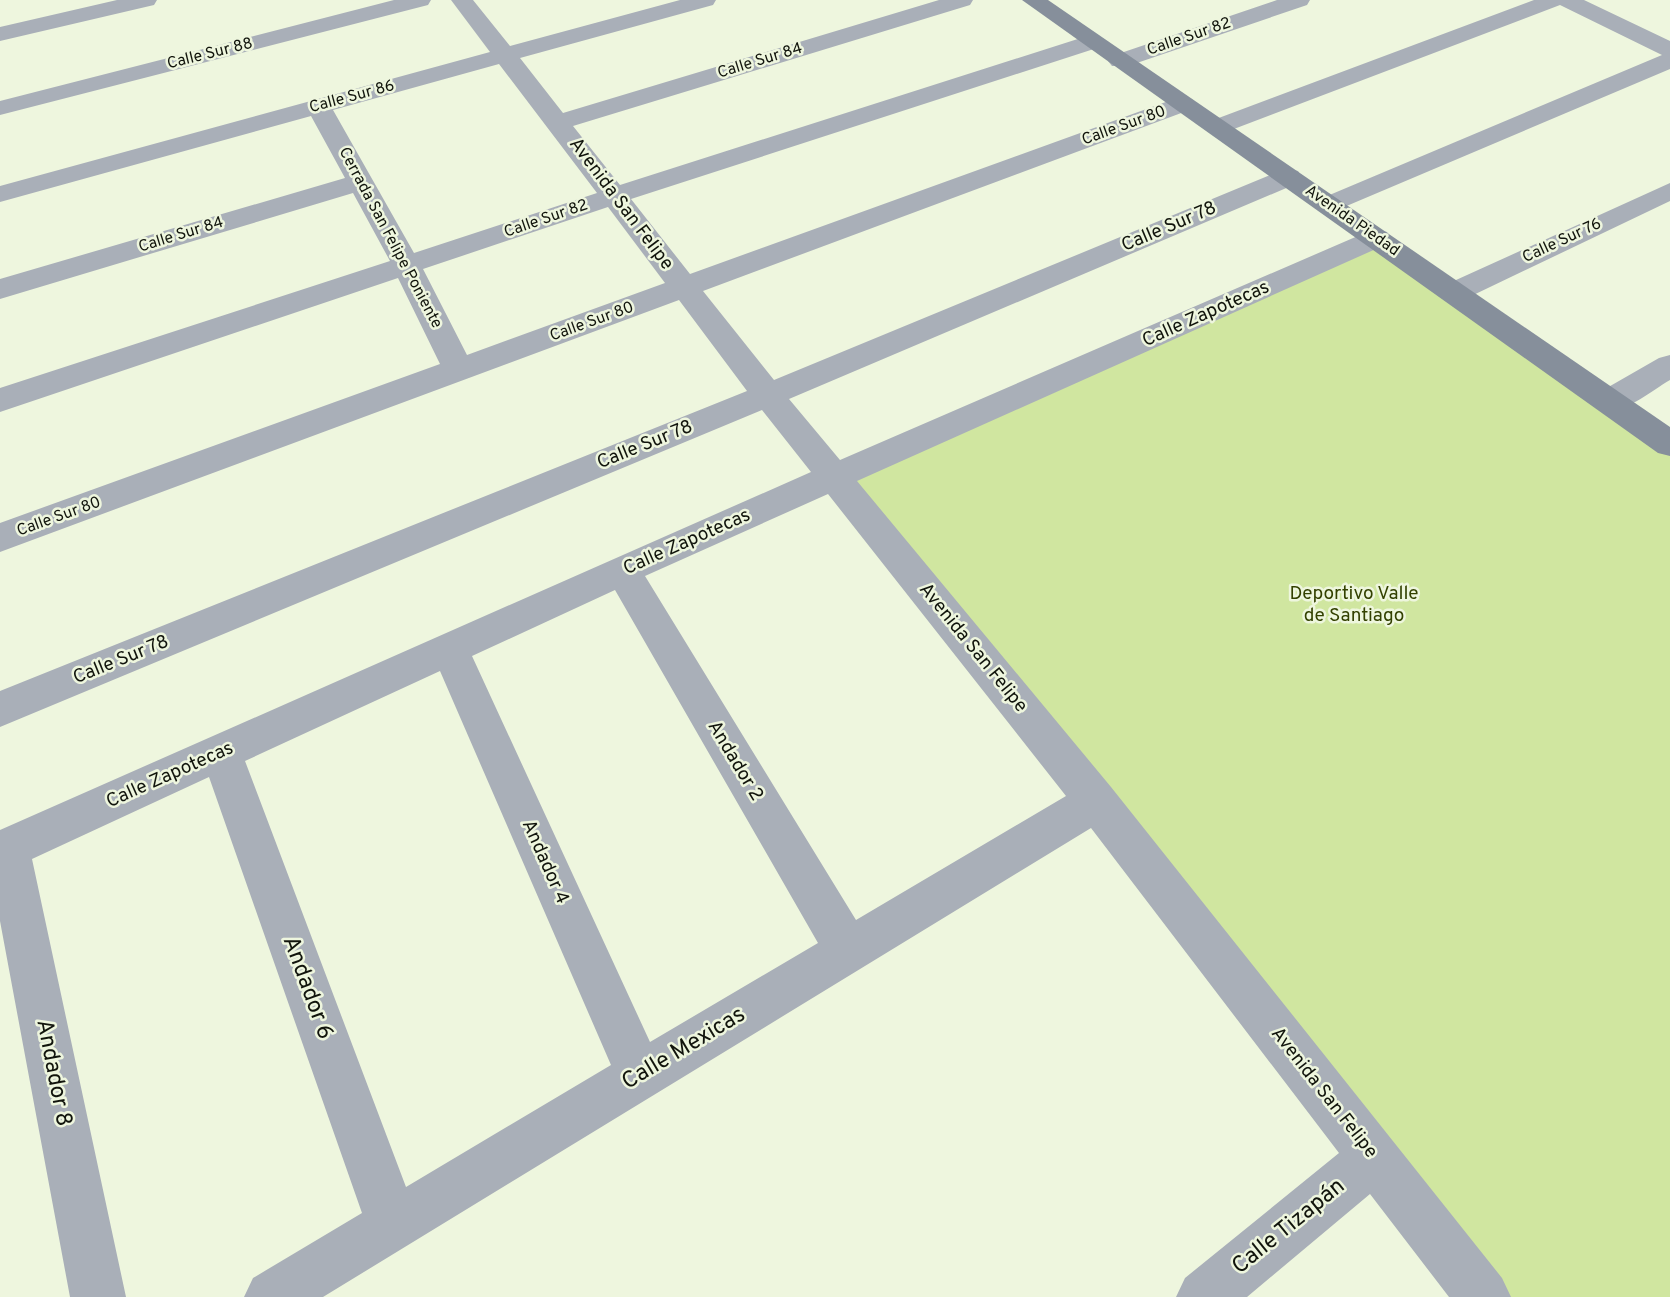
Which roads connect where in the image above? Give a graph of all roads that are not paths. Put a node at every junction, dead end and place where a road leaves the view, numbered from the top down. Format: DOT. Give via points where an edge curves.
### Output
graph roads {
  1 [pos="146,0"];
  2 [pos="420,0"];
  3 [pos="462,0"];
  4 [pos="705,0"];
  5 [pos="962,0"];
  6 [pos="1035,0"];
  7 [pos="1298,0"];
  8 [pos="1554,0"];
  9 [pos="1566,0"];
  10 [pos="0,34"];
  11 [pos="1092,42"];
  12 [pos="1670,50"];
  13 [pos="506,55"];
  14 [pos="1670,60"];
  15 [pos="1120,61"];
  16 [pos="1183,104"];
  17 [pos="319,107"];
  18 [pos="0,108"];
  19 [pos="559,122"];
  20 [pos="1217,127"];
  21 [pos="1289,177"];
  22 [pos="362,182"];
  23 [pos="1670,191"];
  24 [pos="0,194"];
  25 [pos="614,195"];
  26 [pos="1330,205"];
  27 [pos="1377,238"];
  28 [pos="407,266"];
  29 [pos="686,288"];
  30 [pos="0,289"];
  31 [pos="1455,292"];
  32 [pos="1670,366"];
  33 [pos="459,370"];
  34 [pos="768,395"];
  35 [pos="0,400"];
  36 [pos="1609,401"];
  37 [pos="1670,444"];
  38 [pos="835,477"];
  39 [pos="0,538"];
  40 [pos="622,570"];
  41 [pos="449,648"];
  42 [pos="0,709"];
  43 [pos="221,752"];
  44 [pos="1096,801"];
  45 [pos="4,850"];
  46 [pos="848,951"];
  47 [pos="640,1075"];
  48 [pos="1375,1157"];
  49 [pos="393,1224"];
  50 [pos="98,1297"];
  51 [pos="272,1297"];
  52 [pos="1204,1297"];
  53 [pos="1483,1297"];
  1 -- 10 [label="street"];
  2 -- 18 [label="street, Calle Sur 88"];
  3 -- 13 [label="street, Avenida San Felipe"];
  4 -- 13 [label="street, Calle Sur 86"];
  5 -- 19 [label="street, Calle Sur 84"];
  6 -- 11 [label="street, Avenida Piedad"];
  7 -- 15 [label="street, Calle Sur 82"];
  8 -- 20 [label="street"];
  9 -- 12 [label="street"];
  11 -- 15 [label="street, Avenida Piedad"];
  11 -- 25 [label="street, Calle Sur 82"];
  13 -- 17 [label="street, Calle Sur 86"];
  13 -- 19 [label="street, Avenida San Felipe"];
  14 -- 26 [label="street"];
  15 -- 16 [label="street, Avenida Piedad"];
  16 -- 20 [label="street, Avenida Piedad"];
  16 -- 29 [label="street, Calle Sur 80"];
  17 -- 22 [label="street, Cerrada San Felipe Poniente"];
  17 -- 24 [label="street, Calle Sur 86"];
  19 -- 25 [label="street, Avenida San Felipe"];
  20 -- 21 [label="street, Avenida Piedad"];
  21 -- 26 [label="street, Avenida Piedad"];
  21 -- 34 [label="street, Calle Sur 78"];
  22 -- 28 [label="street, Cerrada San Felipe Poniente"];
  22 -- 30 [label="street, Calle Sur 84"];
  23 -- 31 [label="street, Calle Sur 76"];
  25 -- 28 [label="street, Calle Sur 82"];
  25 -- 29 [label="street, Avenida San Felipe"];
  26 -- 27 [label="street, Avenida Piedad"];
  27 -- 31 [label="street, Avenida Piedad"];
  27 -- 38 [label="street, Calle Zapotecas"];
  28 -- 33 [label="street, Cerrada San Felipe Poniente"];
  28 -- 35 [label="street, Calle Sur 82"];
  29 -- 33 [label="street, Calle Sur 80"];
  29 -- 34 [label="street, Avenida San Felipe"];
  31 -- 36 [label="street, Avenida Piedad"];
  32 -- 36 [label="street"];
  33 -- 39 [label="street, Calle Sur 80"];
  34 -- 38 [label="street, Avenida San Felipe"];
  34 -- 42 [label="street, Calle Sur 78"];
  36 -- 37 [label="street, Avenida Piedad"];
  38 -- 40 [label="street, Calle Zapotecas"];
  38 -- 44 [label="street, Avenida San Felipe"];
  40 -- 41 [label="street, Calle Zapotecas"];
  40 -- 46 [label="street, Andador 2"];
  41 -- 43 [label="street, Calle Zapotecas"];
  41 -- 47 [label="street, Andador 4"];
  43 -- 45 [label="street, Calle Zapotecas"];
  43 -- 49 [label="street, Andador 6"];
  44 -- 46 [label="street, Calle Mexicas"];
  44 -- 48 [label="street, Avenida San Felipe"];
  45 -- 50 [label="street, Andador 8"];
  46 -- 47 [label="street, Calle Mexicas"];
  47 -- 49 [label="street, Calle Mexicas"];
  48 -- 52 [label="street, Calle Tizapán"];
  48 -- 53 [label="street, Avenida San Felipe"];
  49 -- 51 [label="street, Calle Mexicas"];
}
